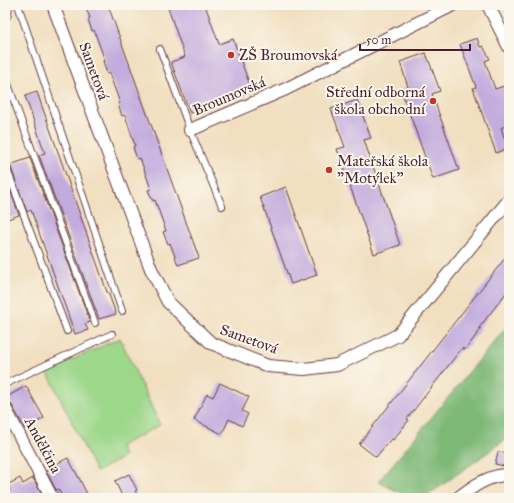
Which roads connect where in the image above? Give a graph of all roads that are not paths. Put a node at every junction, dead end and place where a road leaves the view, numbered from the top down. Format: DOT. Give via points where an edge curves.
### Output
graph roads {
  1 [pos="6,5"];
  2 [pos="18,5"];
  3 [pos="53,5"];
  4 [pos="453,5"];
  5 [pos="488,5"];
  6 [pos="5,14"];
  7 [pos="509,47"];
  8 [pos="160,49"];
  9 [pos="5,76"];
  10 [pos="190,130"];
  11 [pos="5,164"];
  12 [pos="509,200"];
  13 [pos="222,206"];
  14 [pos="122,311"];
  15 [pos="95,323"];
  16 [pos="67,332"];
  17 [pos="112,334"];
  18 [pos="5,384"];
  19 [pos="5,408"];
  20 [pos="509,475"];
  21 [pos="52,498"];
  22 [pos="458,498"];
  1 -- 6 [label="street"];
  2 -- 14 [label="lane"];
  3 -- 12 [label="street, Sametová" via="151,269 168,302 211,343 268,366 304,370 337,365 398,335"];
  4 -- 10 [label="street, Broumovská" via="286,89"];
  5 -- 7 [label="street"];
  8 -- 10 [label="lane"];
  9 -- 15 [label="lane"];
  10 -- 13 [label="lane"];
  11 -- 16 [label="lane"];
  17 -- 18 [label="lane"];
  19 -- 21 [label="street, Andělčina"];
  20 -- 22 [label="street" via="493,477 470,488"];
}
